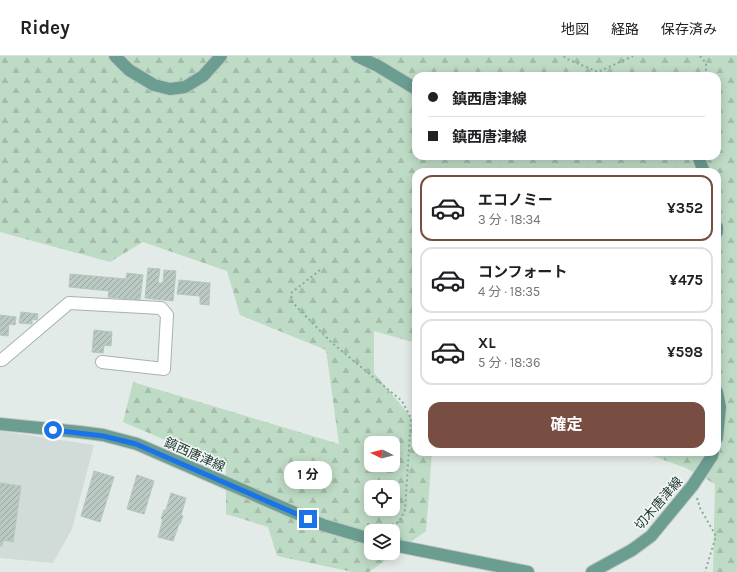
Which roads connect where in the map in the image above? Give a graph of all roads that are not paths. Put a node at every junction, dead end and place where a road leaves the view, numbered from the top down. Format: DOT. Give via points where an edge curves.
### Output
graph roads {
  1 [pos="115,56"];
  2 [pos="221,56"];
  3 [pos="357,56"];
  4 [pos="412,87"];
  5 [pos="0,360"];
  6 [pos="102,362"];
  7 [pos="0,424"];
  8 [pos="712,456"];
  9 [pos="364,537"];
  10 [pos="400,546"];
  11 [pos="528,572"];
  12 [pos="592,572"];
  1 -- 2 [label="main road" via="129,70 154,85 170,89 185,87 203,76"];
  3 -- 4 [label="main road"];
  5 -- 6 [label="street" via="70,303 160,308 168,315 164,369"];
  7 -- 9 [label="main road, 鎮西唐津線" via="80,432 136,444 323,525"];
  8 -- 12 [label="main road, 切木唐津線" via="693,485 651,536 632,550"];
  10 -- 11 [label="main road"];
}
